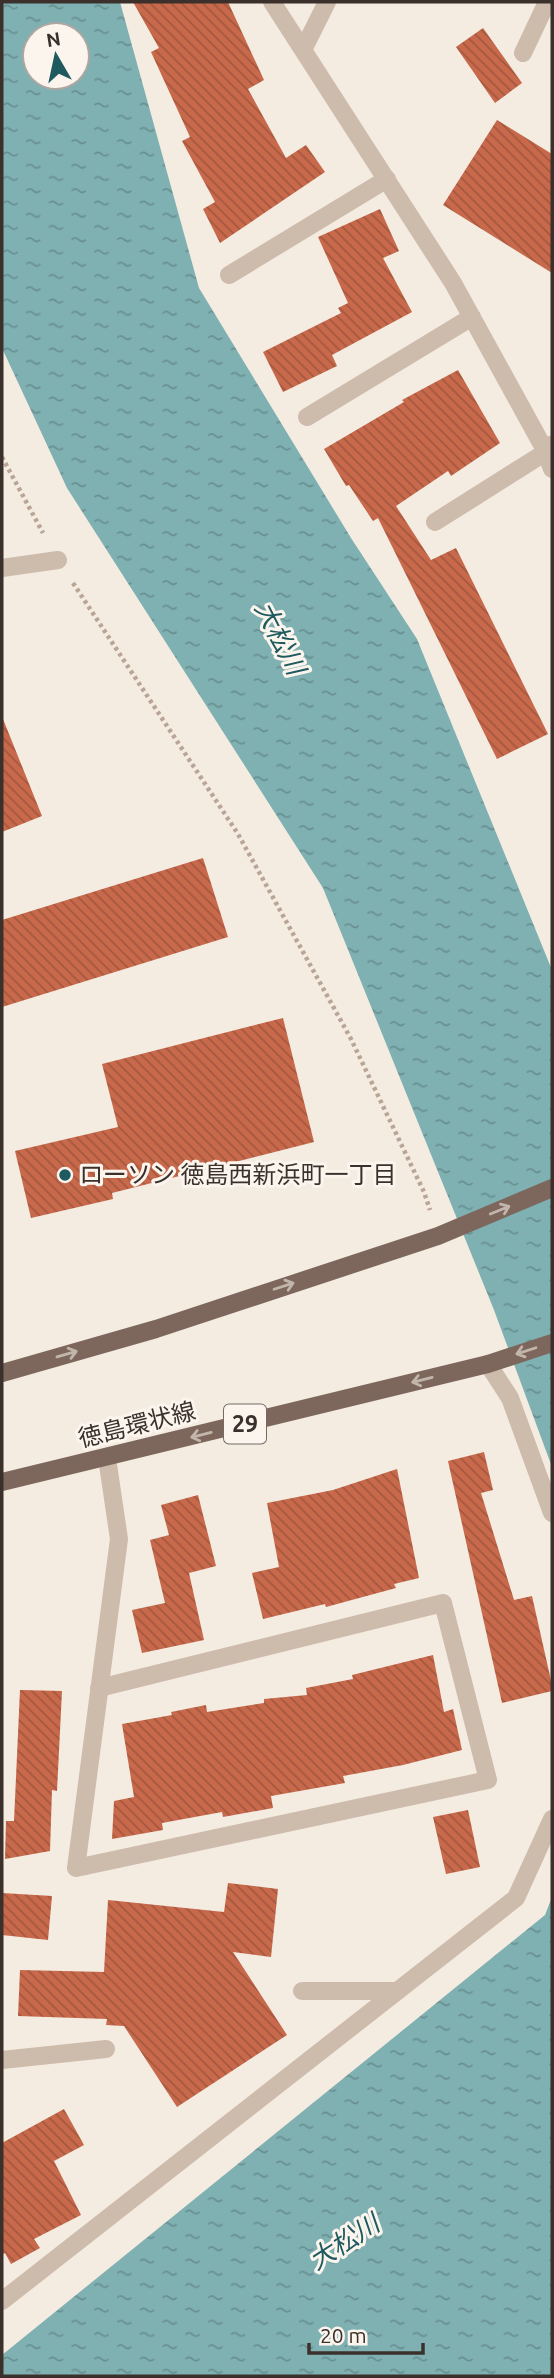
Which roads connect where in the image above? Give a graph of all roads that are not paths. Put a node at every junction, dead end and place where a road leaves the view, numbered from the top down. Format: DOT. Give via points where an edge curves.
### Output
graph roads {
  1 [pos="272,2"];
  2 [pos="327,2"];
  3 [pos="547,2"];
  4 [pos="303,50"];
  5 [pos="523,52"];
  6 [pos="387,179"];
  7 [pos="229,275"];
  8 [pos="472,317"];
  9 [pos="307,417"];
  10 [pos="550,454"];
  11 [pos="435,522"];
  12 [pos="58,560"];
  13 [pos="2,568"];
  14 [pos="552,1188"];
  15 [pos="552,1343"];
  16 [pos="494,1362"];
  17 [pos="2,1373"];
  18 [pos="107,1458"];
  19 [pos="2,1482"];
  20 [pos="552,1513"];
  21 [pos="99,1688"];
  22 [pos="552,1819"];
  23 [pos="302,1991"];
  24 [pos="398,1991"];
  25 [pos="106,2049"];
  26 [pos="2,2060"];
  27 [pos="2,2301"];
  1 -- 4 [label="street"];
  2 -- 4 [label="street"];
  3 -- 5 [label="street"];
  4 -- 6 [label="street"];
  6 -- 7 [label="street"];
  6 -- 8 [label="street"];
  8 -- 9 [label="street"];
  8 -- 10 [label="street"];
  10 -- 11 [label="street"];
  12 -- 13 [label="street"];
  17 -- 14 [label="main road, one-way" via="156,1329 442,1234"];
  15 -- 16 [label="main road, 徳島環状線 / 29, one-way"];
  16 -- 18 [label="main road, 徳島環状線 / 29, one-way"];
  16 -- 20 [label="street"];
  18 -- 19 [label="main road, 徳島環状線 / 29"];
  18 -- 21 [label="street" via="119,1539"];
  21 -- 21 [label="street" via="76,1868 488,1780 443,1603"];
  22 -- 24 [label="street" via="516,1898"];
  23 -- 24 [label="street"];
  24 -- 27 [label="street"];
  25 -- 26 [label="street"];
}
